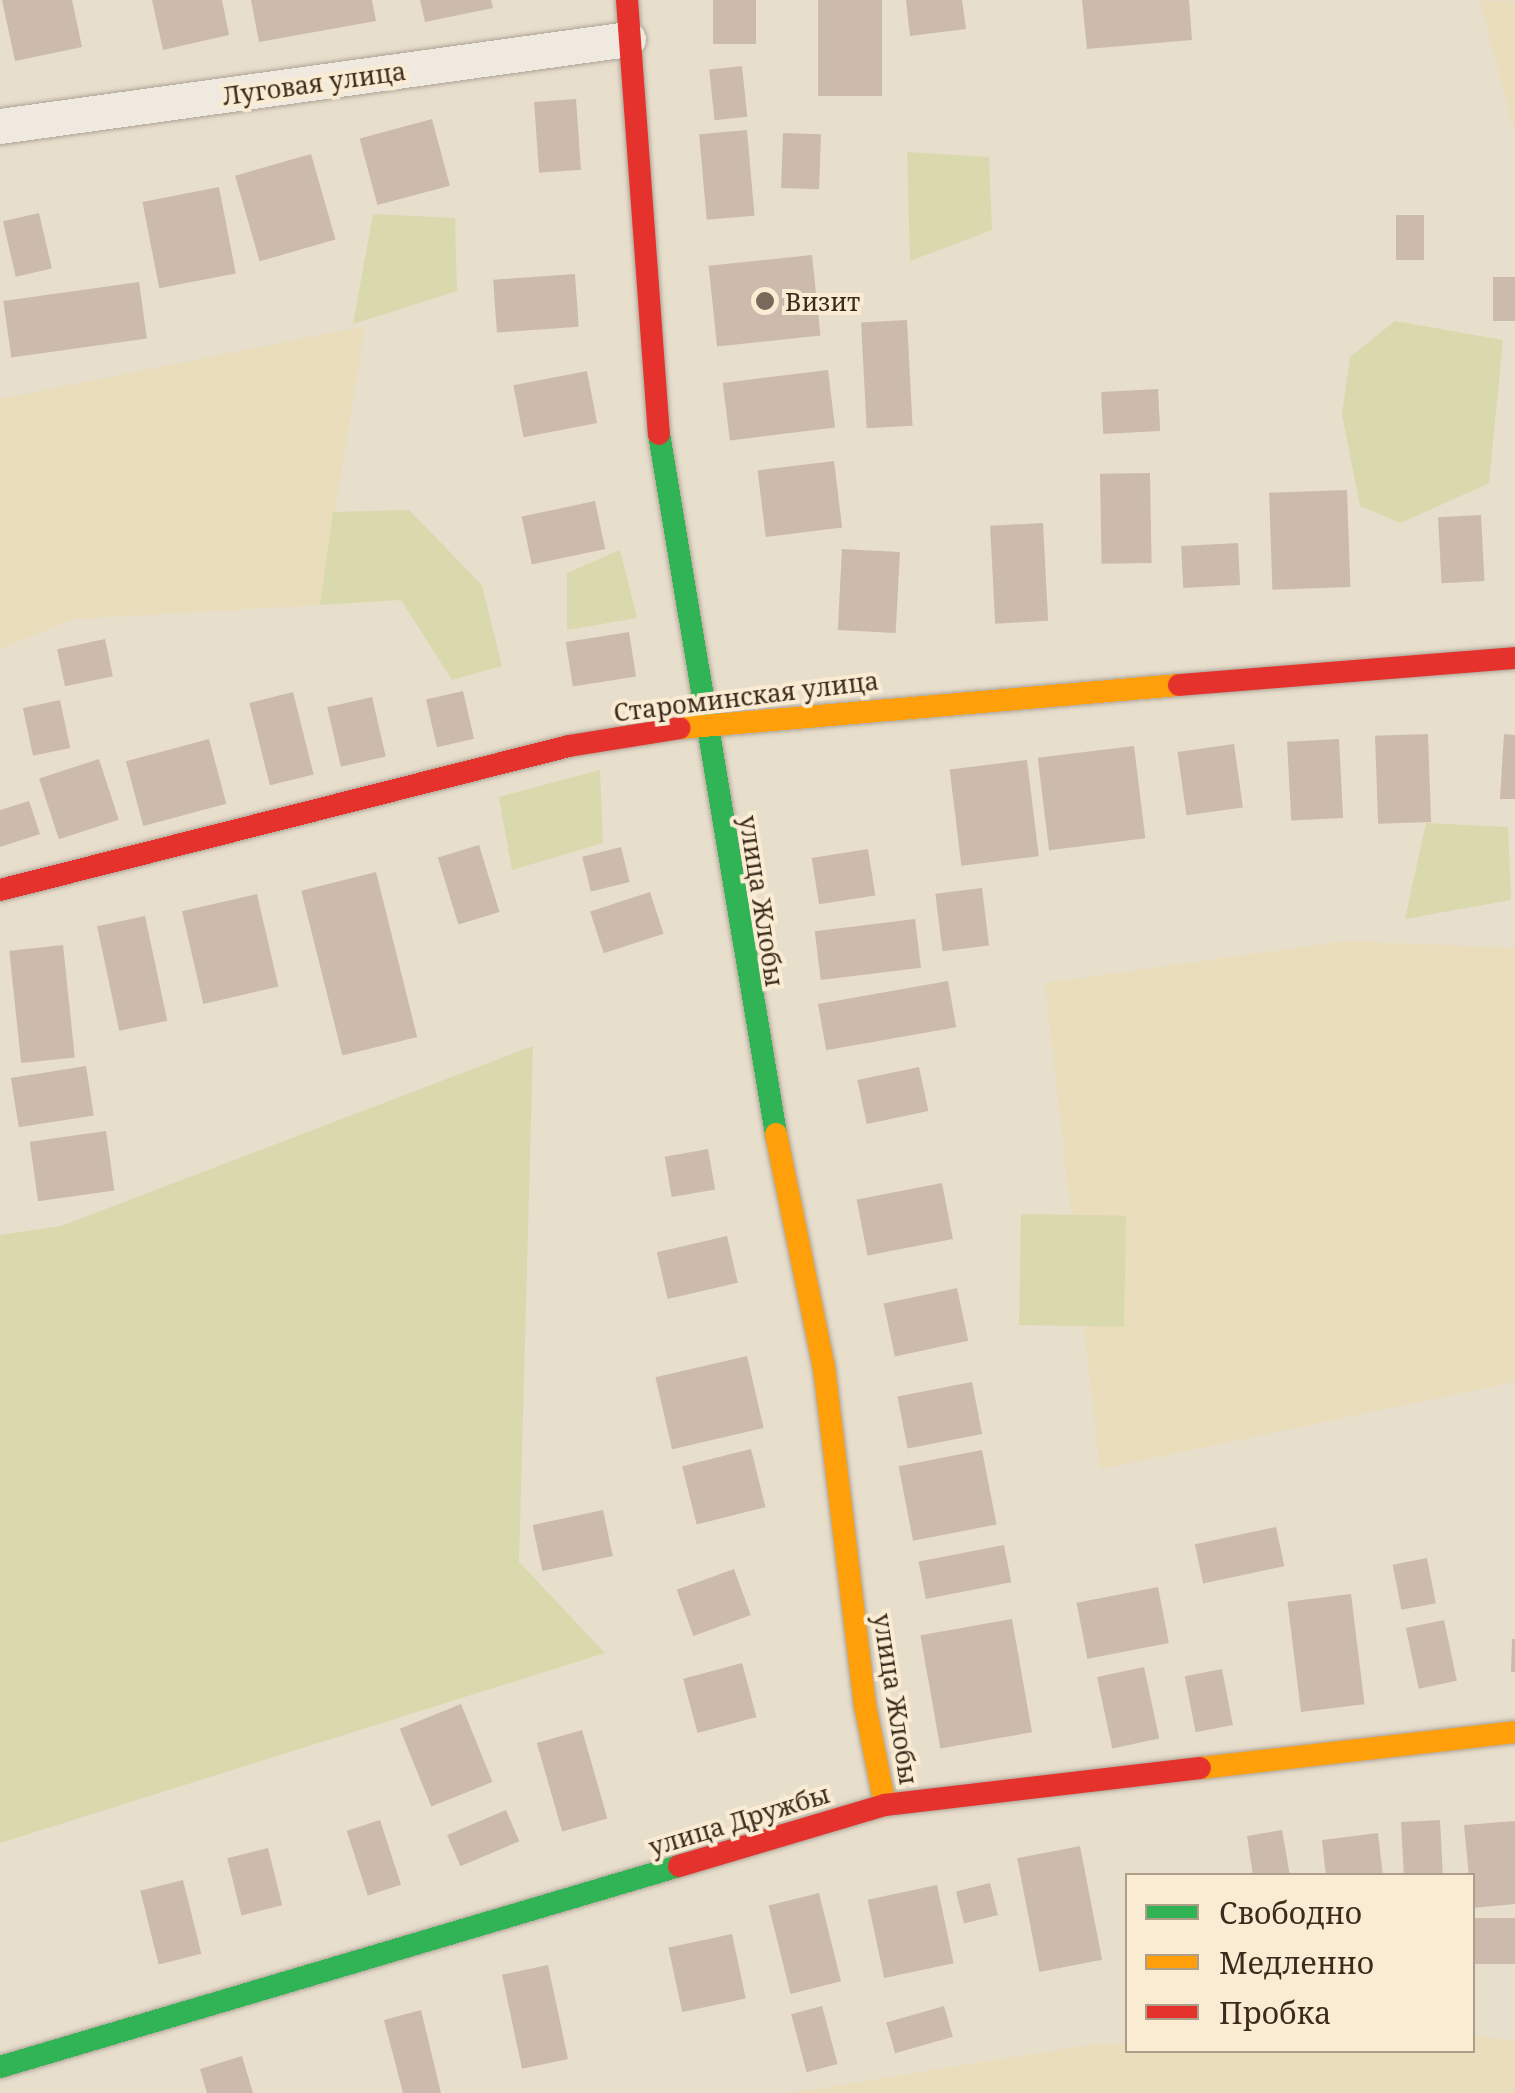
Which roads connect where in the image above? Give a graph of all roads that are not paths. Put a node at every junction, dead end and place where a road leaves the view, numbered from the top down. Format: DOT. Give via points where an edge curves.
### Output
graph roads {
  1 [pos="628,0"];
  2 [pos="628,39"];
  3 [pos="0,126"];
  4 [pos="1515,658"];
  5 [pos="708,723"];
  6 [pos="0,890"];
  7 [pos="1515,1732"];
  8 [pos="885,1805"];
  9 [pos="0,2068"];
  1 -- 2 [label="street, улица Жлобы"];
  2 -- 3 [label="street, Луговая улица"];
  2 -- 5 [label="street, улица Жлобы" via="652,387"];
  4 -- 5 [label="street, Староминская улица"];
  5 -- 6 [label="street, Староминская улица" via="569,746"];
  5 -- 8 [label="street, улица Жлобы" via="754,1028 824,1367 865,1705"];
  7 -- 8 [label="street, улица Дружбы"];
  8 -- 9 [label="street, улица Дружбы"];
}
